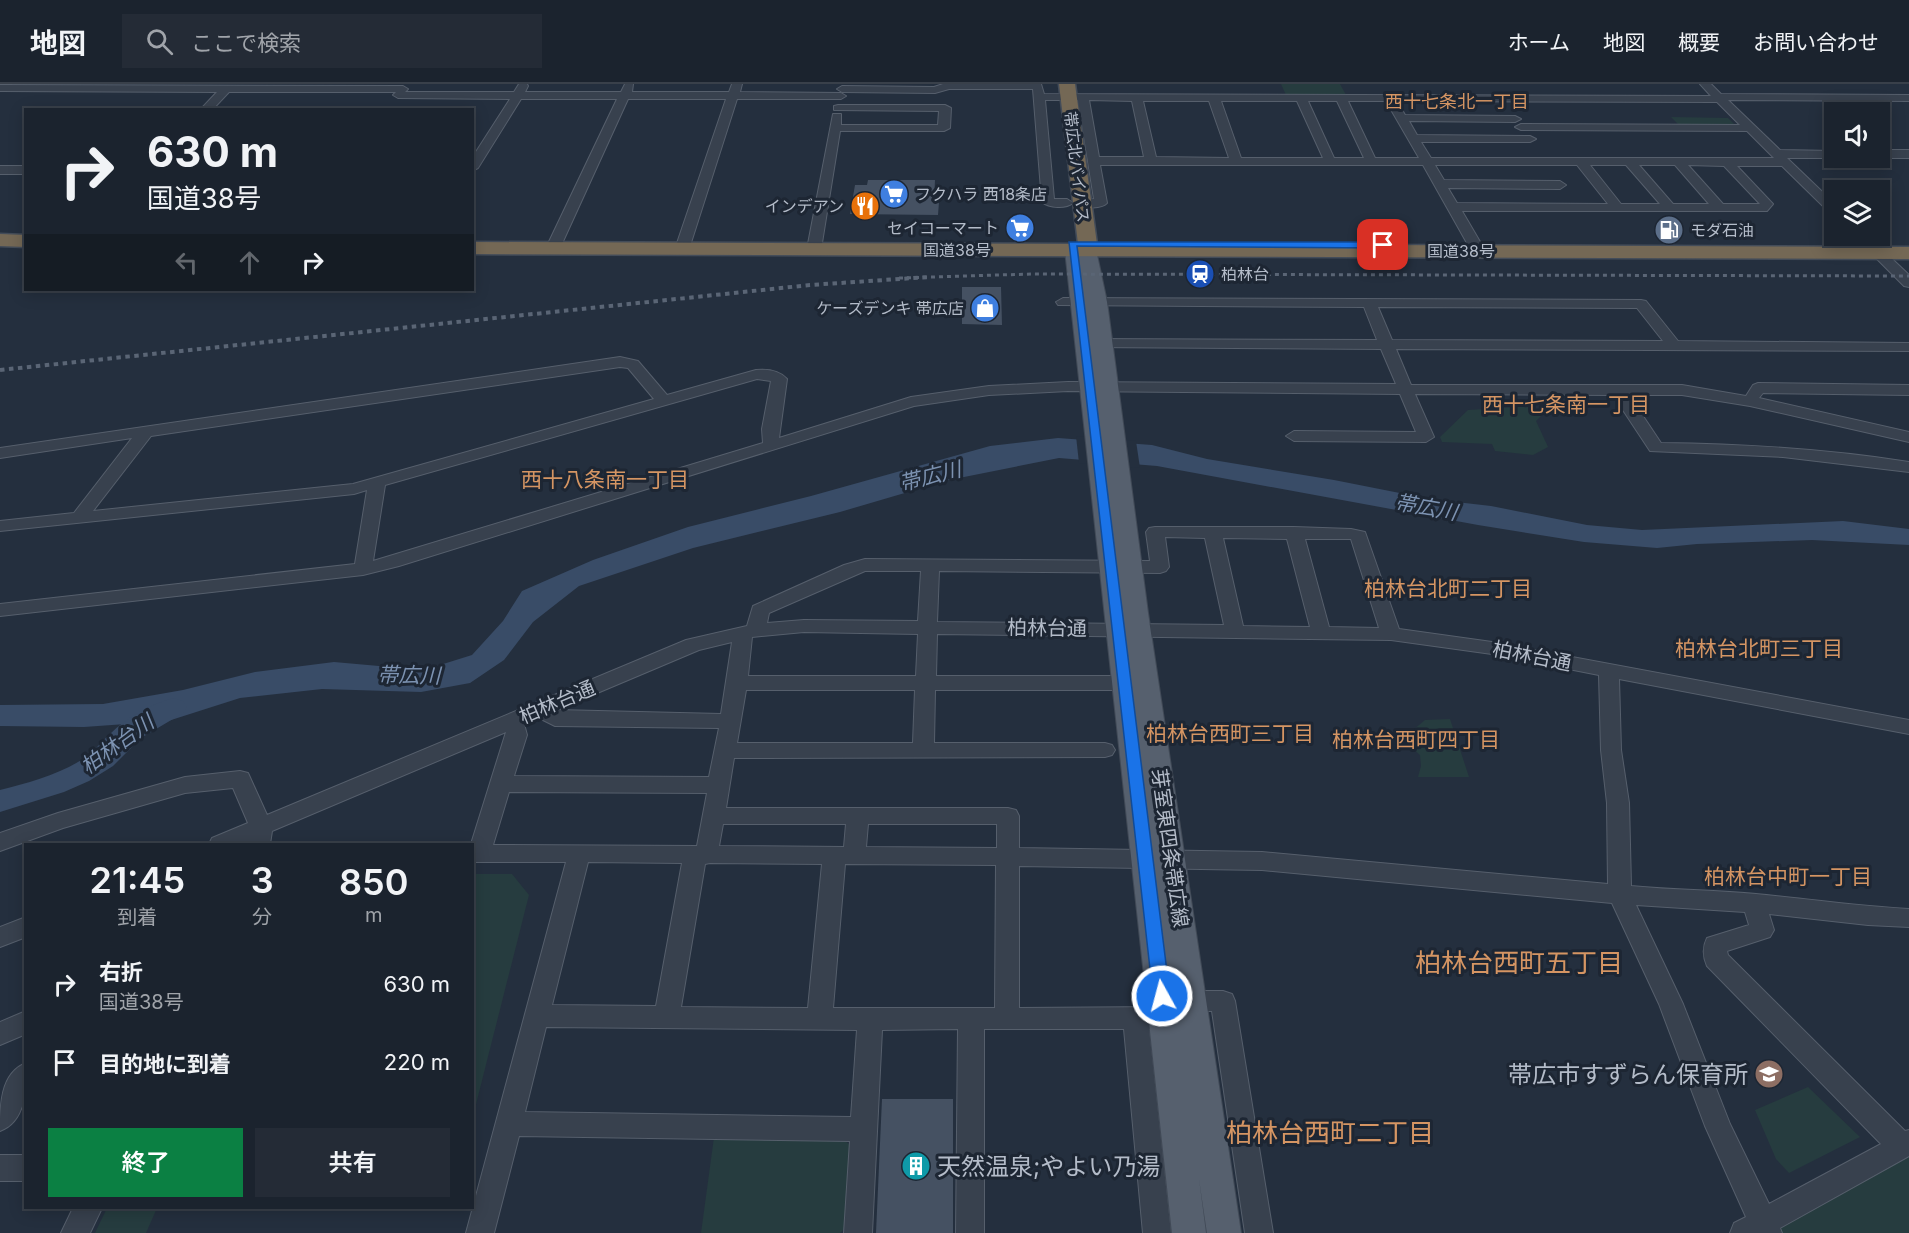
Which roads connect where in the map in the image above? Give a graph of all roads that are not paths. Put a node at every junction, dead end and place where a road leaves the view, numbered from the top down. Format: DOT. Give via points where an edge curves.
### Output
graph roads {
  1 [pos="525,84"];
  2 [pos="1272,84"];
  3 [pos="1456,84"];
  4 [pos="1566,84"];
  5 [pos="1638,84"];
  6 [pos="1705,84"];
  7 [pos="1815,84"];
  8 [pos="948,85"];
  9 [pos="119,86"];
  10 [pos="293,86"];
  11 [pos="0,88"];
  12 [pos="227,88"];
  13 [pos="628,90"];
  14 [pos="735,90"];
  15 [pos="1055,91"];
  16 [pos="399,94"];
  17 [pos="841,94"];
  18 [pos="518,95"];
  19 [pos="0,97"];
  20 [pos="105,98"];
  21 [pos="217,98"];
  22 [pos="1137,98"];
  23 [pos="1214,98"];
  24 [pos="1278,98"];
  25 [pos="1301,98"];
  26 [pos="1341,98"];
  27 [pos="1390,98"];
  28 [pos="1466,98"];
  29 [pos="1501,98"];
  30 [pos="1578,98"];
  31 [pos="1719,98"];
  32 [pos="1831,98"];
  33 [pos="1909,98"];
  34 [pos="1652,99"];
  35 [pos="207,108"];
  36 [pos="1731,109"];
  37 [pos="1909,110"];
  38 [pos="1402,118"];
  39 [pos="1518,123"];
  40 [pos="835,128"];
  41 [pos="1750,128"];
  42 [pos="1414,138"];
  43 [pos="1530,139"];
  44 [pos="1890,154"];
  45 [pos="1909,154"];
  46 [pos="1824,155"];
  47 [pos="1781,158"];
  48 [pos="1095,161"];
  49 [pos="1151,161"];
  50 [pos="1236,161"];
  51 [pos="1330,161"];
  52 [pos="1371,161"];
  53 [pos="1426,161"];
  54 [pos="1545,162"];
  55 [pos="1581,162"];
  56 [pos="1606,162"];
  57 [pos="1630,162"];
  58 [pos="1678,162"];
  59 [pos="1723,162"];
  60 [pos="474,165"];
  61 [pos="0,170"];
  62 [pos="24,170"];
  63 [pos="1440,184"];
  64 [pos="1560,184"];
  65 [pos="1824,200"];
  66 [pos="1075,203"];
  67 [pos="1454,207"];
  68 [pos="1576,207"];
  69 [pos="1617,207"];
  70 [pos="1669,207"];
  71 [pos="1720,208"];
  72 [pos="0,240"];
  73 [pos="24,241"];
  74 [pos="474,242"];
  75 [pos="554,245"];
  76 [pos="1824,245"];
  77 [pos="683,246"];
  78 [pos="814,246"];
  79 [pos="1871,246"];
  80 [pos="1875,246"];
  81 [pos="1890,246"];
  82 [pos="0,247"];
  83 [pos="24,247"];
  84 [pos="1080,247"];
  85 [pos="1909,247"];
  86 [pos="474,248"];
  87 [pos="1478,248"];
  88 [pos="1909,253"];
  89 [pos="1908,281"];
  90 [pos="1071,302"];
  91 [pos="1098,302"];
  92 [pos="1369,303"];
  93 [pos="1084,343"];
  94 [pos="1102,344"];
  95 [pos="1385,344"];
  96 [pos="1674,346"];
  97 [pos="1909,347"];
  98 [pos="1098,388"];
  99 [pos="1405,389"];
  100 [pos="1618,390"];
  101 [pos="1909,390"];
  102 [pos="1750,401"];
  103 [pos="664,402"];
  104 [pos="146,432"];
  105 [pos="1294,435"];
  106 [pos="1909,437"];
  107 [pos="771,446"];
  108 [pos="0,453"];
  109 [pos="1909,466"];
  110 [pos="377,484"];
  111 [pos="79,518"];
  112 [pos="0,526"];
  113 [pos="1213,532"];
  114 [pos="1294,532"];
  115 [pos="930,566"];
  116 [pos="1121,567"];
  117 [pos="363,569"];
  118 [pos="0,610"];
  119 [pos="926,627"];
  120 [pos="1129,630"];
  121 [pos="1234,630"];
  122 [pos="749,632"];
  123 [pos="1321,632"];
  124 [pos="1391,634"];
  125 [pos="1609,671"];
  126 [pos="925,682"];
  127 [pos="737,683"];
  128 [pos="1125,683"];
  129 [pos="540,708"];
  130 [pos="513,721"];
  131 [pos="729,721"];
  132 [pos="1909,727"];
  133 [pos="1105,750"];
  134 [pos="725,751"];
  135 [pos="923,751"];
  136 [pos="501,784"];
  137 [pos="719,784"];
  138 [pos="713,816"];
  139 [pos="858,816"];
  140 [pos="260,836"];
  141 [pos="0,842"];
  142 [pos="225,843"];
  143 [pos="476,853"];
  144 [pos="579,854"];
  145 [pos="700,856"];
  146 [pos="844,856"];
  147 [pos="1008,857"];
  148 [pos="1158,858"];
  149 [pos="1620,895"];
  150 [pos="1755,903"];
  151 [pos="1909,918"];
  152 [pos="24,927"];
  153 [pos="0,937"];
  154 [pos="1192,1001"];
  155 [pos="537,1016"];
  156 [pos="667,1016"];
  157 [pos="820,1017"];
  158 [pos="1135,1018"];
  159 [pos="1164,1018"];
  160 [pos="870,1019"];
  161 [pos="971,1019"];
  162 [pos="1007,1019"];
  163 [pos="24,1023"];
  164 [pos="0,1034"];
  165 [pos="24,1077"];
  166 [pos="0,1119"];
  167 [pos="509,1124"];
  168 [pos="862,1129"];
  169 [pos="1905,1144"];
  170 [pos="0,1168"];
  171 [pos="24,1168"];
  172 [pos="87,1209"];
  173 [pos="1759,1230"];
  174 [pos="75,1233"];
  175 [pos="480,1233"];
  176 [pos="858,1233"];
  177 [pos="970,1233"];
  178 [pos="1157,1233"];
  179 [pos="1189,1233"];
  180 [pos="1224,1233"];
  181 [pos="1259,1233"];
  1 -- 18 [label="street"];
  2 -- 24 [label="street"];
  3 -- 28 [label="street"];
  4 -- 30 [label="street"];
  5 -- 34 [label="street"];
  6 -- 31 [label="street"];
  7 -- 32 [label="street"];
  8 -- 15 [label="street"];
  8 -- 17 [label="street" via="935,90"];
  9 -- 11 [label="street"];
  9 -- 12 [label="street"];
  9 -- 20 [label="street"];
  10 -- 12 [label="street"];
  10 -- 16 [label="street"];
  12 -- 21 [label="street"];
  13 -- 14 [label="street"];
  13 -- 18 [label="street"];
  13 -- 75 [label="street"];
  14 -- 17 [label="street"];
  14 -- 77 [label="street"];
  15 -- 22 [label="street"];
  15 -- 48 [label="street"];
  15 -- 66 [label="highway, 帯広北バイパス"];
  15 -- 66 [label="street" via="1048,202"];
  16 -- 18 [label="street"];
  16 -- 21 [label="street"];
  17 -- 40 [label="street"];
  17 -- 40 [label="street" via="945,108 944,128"];
  18 -- 60 [label="street"];
  19 -- 20 [label="street"];
  20 -- 21 [label="street"];
  21 -- 35 [label="street"];
  22 -- 23 [label="street"];
  22 -- 49 [label="street"];
  23 -- 24 [label="street"];
  23 -- 50 [label="street"];
  24 -- 25 [label="street"];
  25 -- 26 [label="street"];
  25 -- 51 [label="street"];
  26 -- 27 [label="street"];
  26 -- 52 [label="street"];
  27 -- 28 [label="street"];
  27 -- 38 [label="street"];
  28 -- 29 [label="street"];
  29 -- 30 [label="street"];
  29 -- 39 [label="street"];
  30 -- 34 [label="street"];
  31 -- 32 [label="street"];
  31 -- 34 [label="street"];
  31 -- 36 [label="street"];
  32 -- 33 [label="street"];
  36 -- 37 [label="street"];
  36 -- 41 [label="street"];
  38 -- 39 [label="street"];
  38 -- 42 [label="street"];
  39 -- 41 [label="street"];
  39 -- 43 [label="street"];
  40 -- 78 [label="street"];
  41 -- 47 [label="street"];
  42 -- 43 [label="street"];
  42 -- 53 [label="street"];
  43 -- 54 [label="street"];
  44 -- 45 [label="street"];
  46 -- 47 [label="street"];
  47 -- 59 [label="street"];
  47 -- 65 [label="street"];
  48 -- 49 [label="street"];
  48 -- 66 [label="street" via="1101,203"];
  49 -- 50 [label="street"];
  50 -- 51 [label="street"];
  51 -- 52 [label="street"];
  52 -- 53 [label="street"];
  53 -- 54 [label="street"];
  53 -- 63 [label="street"];
  54 -- 55 [label="street"];
  54 -- 64 [label="street"];
  55 -- 56 [label="street"];
  55 -- 69 [label="street"];
  56 -- 57 [label="street"];
  56 -- 59 [label="street" via="1596,150 1708,150"];
  57 -- 58 [label="street"];
  57 -- 70 [label="street"];
  58 -- 59 [label="street"];
  58 -- 71 [label="street"];
  59 -- 71 [label="street" via="1767,204 1763,208"];
  61 -- 62 [label="street"];
  63 -- 64 [label="street"];
  63 -- 67 [label="street"];
  64 -- 68 [label="street"];
  66 -- 84 [label="highway, 帯広北バイパス"];
  67 -- 68 [label="street"];
  67 -- 87 [label="street"];
  68 -- 69 [label="street"];
  69 -- 70 [label="street"];
  70 -- 71 [label="street"];
  72 -- 73 [label="highway"];
  74 -- 75 [label="highway, 国道38号"];
  75 -- 77 [label="highway, 国道38号"];
  75 -- 86 [label="highway, 国道38号"];
  76 -- 87 [label="highway, 国道38号"];
  77 -- 78 [label="highway, 国道38号"];
  78 -- 84 [label="highway, 国道38号"];
  79 -- 89 [label="street"];
  80 -- 88 [label="highway, 国道38号"];
  81 -- 85 [label="highway, 国道38号"];
  82 -- 83 [label="highway"];
  84 -- 87 [label="highway, 国道38号"];
  84 -- 90 [label="main road, 芽室東四条帯広線"];
  84 -- 91 [label="main road, 芽室東四条帯広線"];
  90 -- 91 [label="street"];
  90 -- 93 [label="main road, 芽室東四条帯広線"];
  91 -- 92 [label="street"];
  91 -- 94 [label="main road, 芽室東四条帯広線"];
  92 -- 95 [label="street"];
  92 -- 96 [label="street" via="1641,303"];
  93 -- 94 [label="street"];
  93 -- 98 [label="main road, 芽室東四条帯広線"];
  94 -- 95 [label="street"];
  94 -- 98 [label="main road, 芽室東四条帯広線"];
  95 -- 96 [label="street"];
  95 -- 99 [label="street"];
  96 -- 97 [label="street"];
  98 -- 99 [label="street"];
  98 -- 107 [label="street" via="956,393 911,402"];
  98 -- 116 [label="main road, 芽室東四条帯広線"];
  99 -- 100 [label="street"];
  99 -- 105 [label="street" via="1426,436"];
  100 -- 102 [label="street" via="1682,390"];
  100 -- 109 [label="street" via="1656,448 1758,450"];
  101 -- 102 [label="street" via="1758,387"];
  102 -- 106 [label="street"];
  103 -- 104 [label="street" via="633,364 620,362"];
  103 -- 107 [label="street" via="756,375 775,376 779,379 770,429"];
  103 -- 110 [label="street"];
  104 -- 108 [label="street"];
  104 -- 111 [label="street"];
  107 -- 117 [label="street"];
  110 -- 111 [label="street"];
  110 -- 117 [label="street"];
  111 -- 112 [label="street"];
  113 -- 114 [label="street"];
  113 -- 116 [label="street" via="1155,532 1160,567"];
  113 -- 121 [label="street"];
  114 -- 123 [label="street"];
  114 -- 124 [label="street" via="1359,536"];
  115 -- 116 [label="street"];
  115 -- 119 [label="street"];
  115 -- 122 [label="street" via="865,565 850,569 760,610"];
  116 -- 120 [label="main road, 芽室東四条帯広線"];
  117 -- 118 [label="street"];
  119 -- 120 [label="street, 柏林台通"];
  119 -- 122 [label="street, 柏林台通" via="804,627"];
  119 -- 126 [label="street"];
  120 -- 121 [label="street, 柏林台通"];
  120 -- 128 [label="main road, 芽室東四条帯広線"];
  120 -- 148 [label="main road, 芽室東四条帯広線"];
  121 -- 123 [label="street, 柏林台通"];
  122 -- 127 [label="street"];
  122 -- 129 [label="street, 柏林台通" via="693,645"];
  123 -- 124 [label="street, 柏林台通"];
  124 -- 125 [label="street, 柏林台通" via="1492,648"];
  125 -- 132 [label="street, 柏林台通"];
  125 -- 149 [label="street"];
  126 -- 127 [label="street"];
  126 -- 128 [label="street"];
  126 -- 135 [label="street"];
  127 -- 131 [label="street"];
  128 -- 148 [label="main road, 芽室東四条帯広線"];
  129 -- 130 [label="street, 柏林台通"];
  129 -- 131 [label="street" via="555,719"];
  130 -- 136 [label="street" via="517,735"];
  130 -- 140 [label="street, 柏林台通"];
  131 -- 134 [label="street"];
  133 -- 135 [label="street"];
  134 -- 135 [label="street"];
  134 -- 137 [label="street"];
  136 -- 137 [label="street"];
  136 -- 143 [label="street"];
  137 -- 138 [label="street"];
  138 -- 139 [label="street"];
  138 -- 145 [label="street"];
  139 -- 146 [label="street"];
  139 -- 147 [label="street" via="1008,816"];
  140 -- 141 [label="street" via="240,780 185,784"];
  140 -- 142 [label="street, 柏林台通"];
  143 -- 144 [label="street"];
  144 -- 145 [label="street"];
  144 -- 155 [label="street"];
  145 -- 146 [label="street"];
  145 -- 156 [label="street"];
  146 -- 147 [label="street"];
  146 -- 157 [label="street"];
  147 -- 148 [label="street"];
  147 -- 162 [label="street"];
  148 -- 149 [label="street" via="1262,861"];
  148 -- 154 [label="main road, 芽室東四条帯広線"];
  148 -- 159 [label="main road, 芽室東四条帯広線"];
  149 -- 150 [label="street"];
  149 -- 173 [label="street" via="1671,1004"];
  150 -- 151 [label="street"];
  150 -- 169 [label="street" via="1761,930 1715,945 1716,959"];
  152 -- 153 [label="street"];
  154 -- 180 [label="main road, 芽室東四条帯広線"];
  154 -- 181 [label="street" via="1223,1001"];
  155 -- 156 [label="street"];
  155 -- 167 [label="street"];
  156 -- 157 [label="street"];
  157 -- 160 [label="street"];
  158 -- 159 [label="street"];
  158 -- 162 [label="street"];
  158 -- 178 [label="street"];
  159 -- 179 [label="main road, 芽室東四条帯広線"];
  160 -- 161 [label="street"];
  160 -- 168 [label="street"];
  161 -- 162 [label="street"];
  161 -- 177 [label="street"];
  163 -- 164 [label="street"];
  165 -- 166 [label="street"];
  167 -- 168 [label="street"];
  167 -- 175 [label="street"];
  168 -- 176 [label="street"];
  169 -- 173 [label="street"];
  170 -- 171 [label="street"];
  172 -- 174 [label="street"];
}
